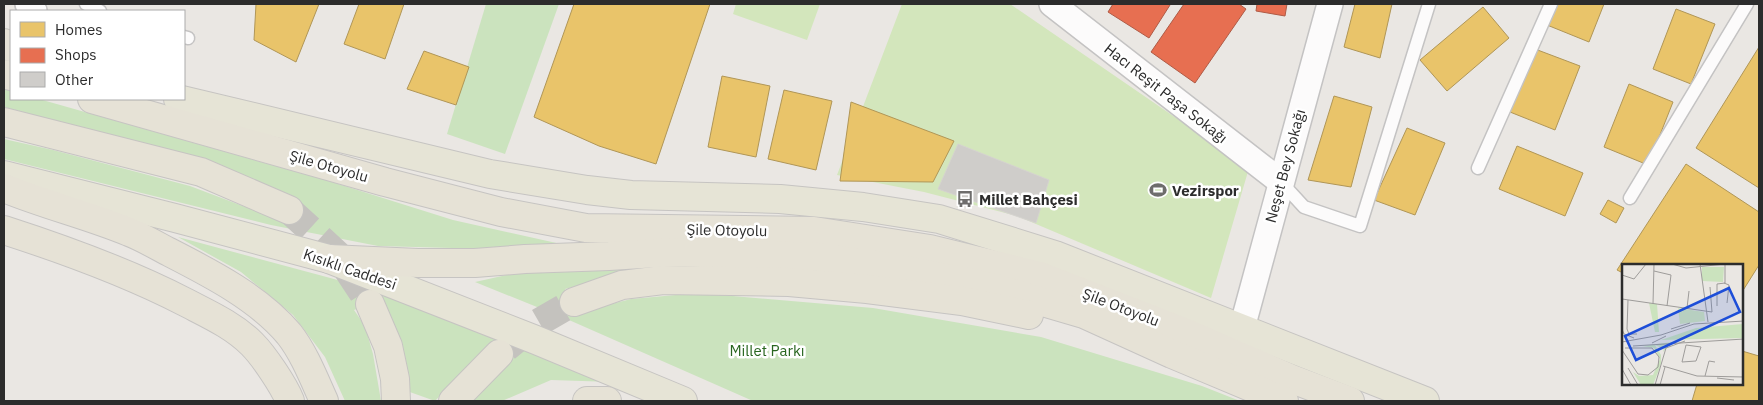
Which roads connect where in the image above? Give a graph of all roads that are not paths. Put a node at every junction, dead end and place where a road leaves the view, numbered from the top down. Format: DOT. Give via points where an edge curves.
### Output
graph roads {
  1 [pos="86,4"];
  2 [pos="1052,4"];
  3 [pos="1330,4"];
  4 [pos="1429,4"];
  5 [pos="1552,4"];
  6 [pos="1747,4"];
  7 [pos="98,10"];
  8 [pos="96,100"];
  9 [pos="182,100"];
  10 [pos="4,122"];
  11 [pos="1478,168"];
  12 [pos="4,175"];
  13 [pos="1281,182"];
  14 [pos="4,188"];
  15 [pos="1630,198"];
  16 [pos="289,210"];
  17 [pos="4,230"];
  18 [pos="329,259"];
  19 [pos="574,302"];
  20 [pos="370,304"];
  21 [pos="1242,328"];
  22 [pos="499,354"];
  23 [pos="1172,354"];
  24 [pos="290,401"];
  25 [pos="324,401"];
  26 [pos="396,401"];
  27 [pos="453,401"];
  28 [pos="587,401"];
  29 [pos="607,401"];
  30 [pos="683,401"];
  31 [pos="1284,401"];
  32 [pos="1350,401"];
  33 [pos="1425,401"];
  1 -- 7 [label="lane"];
  2 -- 13 [label="street, Hacı Reşit Paşa Sokağı"];
  3 -- 13 [label="street, Neşet Bey Sokağı"];
  4 -- 13 [label="lane" via="1360,226 1304,206"];
  5 -- 11 [label="lane"];
  6 -- 15 [label="lane"];
  8 -- 32 [label="highway, Şile Otoyolu" via="385,182 502,212 586,228 814,231 930,249 1040,276"];
  9 -- 21 [label="main road" via="490,174 587,190 631,195 780,199 938,219 1055,255"];
  10 -- 16 [label="highway" via="201,172"];
  12 -- 18 [label="main road, Kısıklı Caddesi"];
  13 -- 21 [label="street, Neşet Bey Sokağı"];
  14 -- 25 [label="highway" via="130,232 208,272 241,293 289,334"];
  17 -- 24 [label="highway" via="131,276 223,321 253,344"];
  18 -- 23 [label="highway, Şile Otoyolu" via="465,263 673,252 818,257 892,267 992,287 1084,314"];
  18 -- 30 [label="main road, Kısıklı Caddesi"];
  19 -- 23 [label="highway" via="622,285 663,280 789,282 962,301 1056,320"];
  20 -- 26 [label="highway" via="388,346"];
  21 -- 33 [label="main road"];
  22 -- 27 [label="highway"];
  23 -- 31 [label="highway, Şile Otoyolu"];
  28 -- 29 [label="highway"];
}
